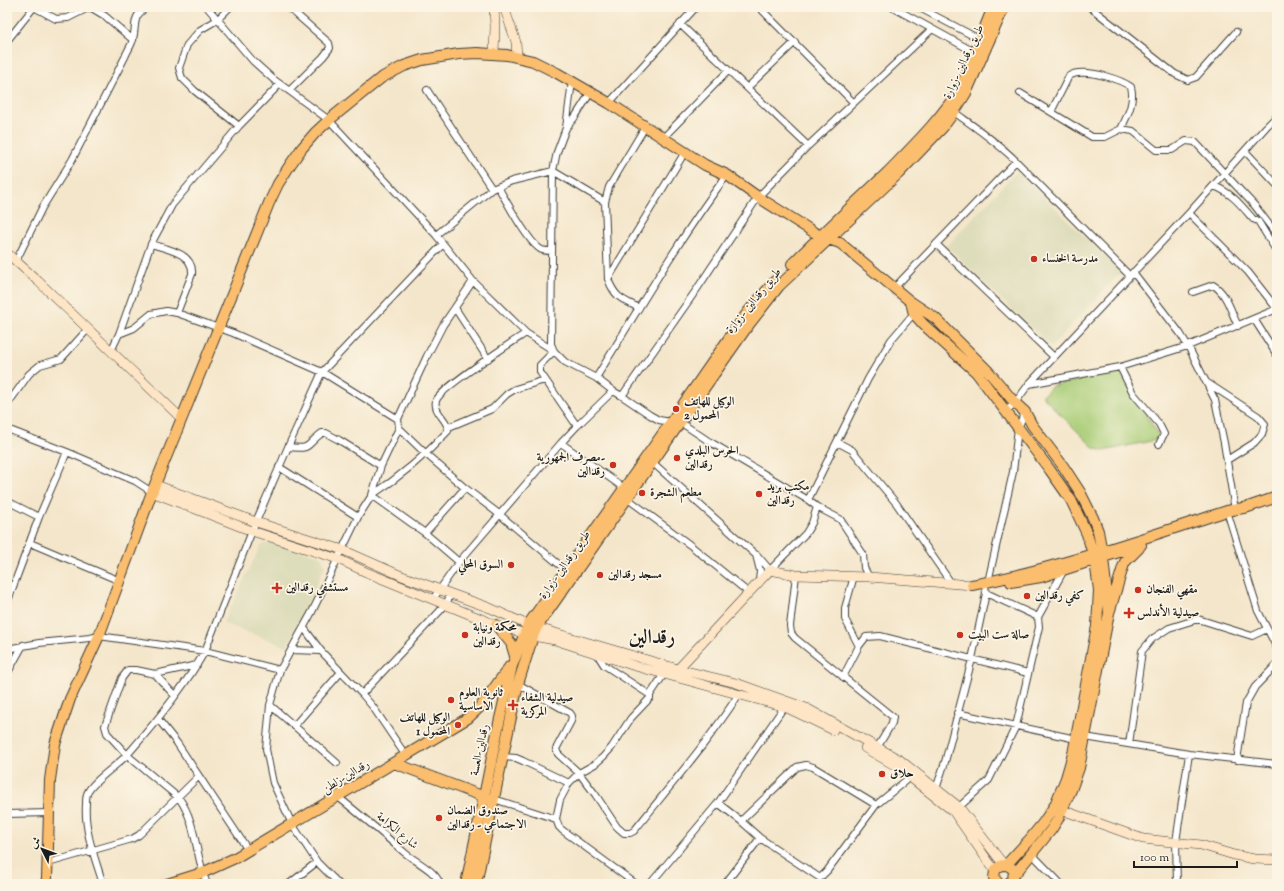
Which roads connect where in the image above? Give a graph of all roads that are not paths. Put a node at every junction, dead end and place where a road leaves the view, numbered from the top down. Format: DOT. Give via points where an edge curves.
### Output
graph roads {
  1 [pos="34,7"];
  2 [pos="148,7"];
  3 [pos="207,7"];
  4 [pos="230,7"];
  5 [pos="288,7"];
  6 [pos="494,7"];
  7 [pos="504,7"];
  8 [pos="696,7"];
  9 [pos="759,7"];
  10 [pos="892,7"];
  11 [pos="918,7"];
  12 [pos="994,7"];
  13 [pos="1004,7"];
  14 [pos="1090,7"];
  15 [pos="217,20"];
  16 [pos="680,24"];
  17 [pos="932,29"];
  18 [pos="1236,32"];
  19 [pos="133,40"];
  20 [pos="7,41"];
  21 [pos="795,42"];
  22 [pos="984,42"];
  23 [pos="494,53"];
  24 [pos="978,54"];
  25 [pos="517,57"];
  26 [pos="728,71"];
  27 [pos="572,81"];
  28 [pos="280,84"];
  29 [pos="747,88"];
  30 [pos="427,90"];
  31 [pos="289,91"];
  32 [pos="591,92"];
  33 [pos="1020,93"];
  34 [pos="609,103"];
  35 [pos="854,103"];
  36 [pos="954,112"];
  37 [pos="1051,112"];
  38 [pos="1277,116"];
  39 [pos="329,120"];
  40 [pos="239,126"];
  41 [pos="645,127"];
  42 [pos="566,128"];
  43 [pos="1121,130"];
  44 [pos="663,138"];
  45 [pos="808,146"];
  46 [pos="1245,151"];
  47 [pos="685,152"];
  48 [pos="1016,161"];
  49 [pos="553,171"];
  50 [pos="1224,174"];
  51 [pos="727,175"];
  52 [pos="1277,185"];
  53 [pos="1214,186"];
  54 [pos="495,188"];
  55 [pos="758,198"];
  56 [pos="605,202"];
  57 [pos="1189,213"];
  58 [pos="436,235"];
  59 [pos="1277,235"];
  60 [pos="825,237"];
  61 [pos="151,244"];
  62 [pos="443,244"];
  63 [pos="936,244"];
  64 [pos="552,251"];
  65 [pos="1277,252"];
  66 [pos="7,253"];
  67 [pos="16,261"];
  68 [pos="1132,274"];
  69 [pos="608,279"];
  70 [pos="473,281"];
  71 [pos="894,288"];
  72 [pos="1193,292"];
  73 [pos="455,308"];
  74 [pos="640,308"];
  75 [pos="914,308"];
  76 [pos="177,312"];
  77 [pos="1254,319"];
  78 [pos="1238,326"];
  79 [pos="219,327"];
  80 [pos="88,329"];
  81 [pos="526,333"];
  82 [pos="119,334"];
  83 [pos="1188,346"];
  84 [pos="111,351"];
  85 [pos="554,351"];
  86 [pos="1277,355"];
  87 [pos="1054,357"];
  88 [pos="488,360"];
  89 [pos="1120,367"];
  90 [pos="322,372"];
  91 [pos="596,378"];
  92 [pos="545,380"];
  93 [pos="1206,382"];
  94 [pos="1029,384"];
  95 [pos="613,391"];
  96 [pos="622,396"];
  97 [pos="1015,402"];
  98 [pos="7,405"];
  99 [pos="1006,411"];
  100 [pos="1025,412"];
  101 [pos="182,418"];
  102 [pos="398,420"];
  103 [pos="676,422"];
  104 [pos="577,426"];
  105 [pos="448,427"];
  106 [pos="399,428"];
  107 [pos="1018,428"];
  108 [pos="7,429"];
  109 [pos="837,442"];
  110 [pos="561,443"];
  111 [pos="1159,444"];
  112 [pos="288,447"];
  113 [pos="67,452"];
  114 [pos="426,454"];
  115 [pos="1227,460"];
  116 [pos="652,462"];
  117 [pos="380,466"];
  118 [pos="280,467"];
  119 [pos="154,488"];
  120 [pos="465,488"];
  121 [pos="624,488"];
  122 [pos="372,495"];
  123 [pos="1277,497"];
  124 [pos="628,499"];
  125 [pos="808,500"];
  126 [pos="7,501"];
  127 [pos="817,507"];
  128 [pos="1230,513"];
  129 [pos="499,514"];
  130 [pos="39,517"];
  131 [pos="358,517"];
  132 [pos="254,527"];
  133 [pos="424,533"];
  134 [pos="30,543"];
  135 [pos="1141,546"];
  136 [pos="343,550"];
  137 [pos="756,555"];
  138 [pos="1098,556"];
  139 [pos="338,559"];
  140 [pos="459,562"];
  141 [pos="1077,566"];
  142 [pos="770,570"];
  143 [pos="1064,570"];
  144 [pos="570,573"];
  145 [pos="796,575"];
  146 [pos="854,576"];
  147 [pos="1097,576"];
  148 [pos="869,577"];
  149 [pos="120,581"];
  150 [pos="760,581"];
  151 [pos="951,583"];
  152 [pos="972,585"];
  153 [pos="986,587"];
  154 [pos="439,589"];
  155 [pos="749,593"];
  156 [pos="451,594"];
  157 [pos="9,595"];
  158 [pos="432,599"];
  159 [pos="7,603"];
  160 [pos="446,604"];
  161 [pos="1109,614"];
  162 [pos="1038,617"];
  163 [pos="496,625"];
  164 [pos="304,628"];
  165 [pos="1266,629"];
  166 [pos="530,630"];
  167 [pos="99,636"];
  168 [pos="24,645"];
  169 [pos="859,646"];
  170 [pos="1277,648"];
  171 [pos="7,649"];
  172 [pos="291,650"];
  173 [pos="205,651"];
  174 [pos="321,651"];
  175 [pos="597,654"];
  176 [pos="515,658"];
  177 [pos="972,659"];
  178 [pos="1277,664"];
  179 [pos="197,665"];
  180 [pos="678,669"];
  181 [pos="280,670"];
  182 [pos="341,672"];
  183 [pos="1028,673"];
  184 [pos="7,674"];
  185 [pos="155,674"];
  186 [pos="664,674"];
  187 [pos="843,677"];
  188 [pos="518,684"];
  189 [pos="362,694"];
  190 [pos="739,694"];
  191 [pos="650,695"];
  192 [pos="175,696"];
  193 [pos="787,704"];
  194 [pos="270,705"];
  195 [pos="957,714"];
  196 [pos="158,719"];
  197 [pos="294,726"];
  198 [pos="1016,726"];
  199 [pos="1080,738"];
  200 [pos="1129,744"];
  201 [pos="877,748"];
  202 [pos="1190,754"];
  203 [pos="127,755"];
  204 [pos="406,756"];
  205 [pos="503,757"];
  206 [pos="1237,760"];
  207 [pos="337,763"];
  208 [pos="394,763"];
  209 [pos="1277,764"];
  210 [pos="579,773"];
  211 [pos="199,776"];
  212 [pos="910,777"];
  213 [pos="921,782"];
  214 [pos="569,783"];
  215 [pos="492,786"];
  216 [pos="936,789"];
  217 [pos="338,797"];
  218 [pos="179,798"];
  219 [pos="489,798"];
  220 [pos="718,803"];
  221 [pos="876,805"];
  222 [pos="959,807"];
  223 [pos="1058,807"];
  224 [pos="49,812"];
  225 [pos="7,814"];
  226 [pos="556,819"];
  227 [pos="741,821"];
  228 [pos="292,824"];
  229 [pos="760,838"];
  230 [pos="1176,842"];
  231 [pos="248,850"];
  232 [pos="92,851"];
  233 [pos="1031,853"];
  234 [pos="1277,860"];
  235 [pos="317,862"];
  236 [pos="48,863"];
  237 [pos="1005,865"];
  238 [pos="202,873"];
  239 [pos="994,873"];
  240 [pos="1013,880"];
  241 [pos="47,882"];
  242 [pos="103,884"];
  243 [pos="167,884"];
  244 [pos="207,884"];
  245 [pos="289,884"];
  246 [pos="339,884"];
  247 [pos="440,884"];
  248 [pos="466,884"];
  249 [pos="476,884"];
  250 [pos="636,884"];
  251 [pos="650,884"];
  252 [pos="725,884"];
  253 [pos="986,884"];
  254 [pos="999,884"];
  255 [pos="1061,884"];
  256 [pos="1177,884"];
  1 -- 19 [label="street" via="56,20 68,18 90,7"];
  1 -- 20 [label="street"];
  2 -- 19 [label="street" via="135,18"];
  3 -- 15 [label="street"];
  4 -- 15 [label="street"];
  5 -- 31 [label="street" via="329,43 330,48"];
  6 -- 23 [label="street"];
  7 -- 25 [label="street" via="516,42"];
  8 -- 16 [label="street"];
  9 -- 21 [label="street"];
  10 -- 17 [label="street"];
  11 -- 22 [label="street"];
  12 -- 22 [label="main road, طريق رقدالين -زوارة"];
  13 -- 22 [label="main road, طريق رقدالين -زوارة"];
  14 -- 18 [label="street" via="1175,74 1188,80 1196,77"];
  15 -- 28 [label="street" via="253,61"];
  15 -- 40 [label="street" via="200,30 187,45 179,68 182,78 190,87"];
  16 -- 26 [label="street"];
  16 -- 34 [label="street"];
  17 -- 24 [label="street"];
  17 -- 35 [label="street"];
  19 -- 67 [label="street" via="72,160 42,208"];
  21 -- 29 [label="street"];
  21 -- 35 [label="street"];
  22 -- 24 [label="main road, طريق رقدالين -زوارة"];
  23 -- 25 [label="main road"];
  23 -- 39 [label="main road" via="458,54 404,66 381,78"];
  24 -- 36 [label="main road, طريق رقدالين -زوارة" via="966,93"];
  24 -- 60 [label="main road, طريق رقدالين -زوارة" via="961,87 942,113"];
  25 -- 27 [label="main road" via="546,66"];
  26 -- 29 [label="street"];
  26 -- 44 [label="street"];
  27 -- 32 [label="main road"];
  27 -- 42 [label="street"];
  28 -- 31 [label="street"];
  28 -- 40 [label="street"];
  29 -- 45 [label="street"];
  30 -- 54 [label="street"];
  31 -- 39 [label="street"];
  32 -- 34 [label="main road"];
  32 -- 42 [label="street"];
  33 -- 37 [label="street"];
  34 -- 41 [label="main road"];
  35 -- 45 [label="street"];
  36 -- 48 [label="street" via="994,141"];
  36 -- 60 [label="main road, طريق رقدالين -زوارة" via="925,147"];
  37 -- 43 [label="street" via="1092,136 1105,137"];
  37 -- 43 [label="street" via="1068,76 1089,73 1117,80 1131,87 1133,94"];
  38 -- 46 [label="street"];
  39 -- 58 [label="street"];
  39 -- 79 [label="main road" via="302,148 278,184"];
  40 -- 61 [label="street" via="172,205"];
  41 -- 44 [label="main road"];
  41 -- 56 [label="street" via="609,186"];
  42 -- 49 [label="street"];
  43 -- 50 [label="street" via="1133,131 1156,150 1172,150 1186,141 1195,142"];
  44 -- 47 [label="main road"];
  45 -- 55 [label="street"];
  46 -- 50 [label="street"];
  46 -- 52 [label="street"];
  47 -- 51 [label="main road"];
  47 -- 69 [label="street"];
  48 -- 63 [label="street"];
  48 -- 68 [label="street"];
  49 -- 54 [label="street"];
  49 -- 56 [label="street"];
  49 -- 64 [label="street"];
  50 -- 53 [label="street"];
  50 -- 59 [label="street" via="1255,206"];
  51 -- 55 [label="main road"];
  51 -- 74 [label="street" via="704,206"];
  53 -- 57 [label="street"];
  53 -- 65 [label="street" via="1231,195 1253,219 1258,221"];
  54 -- 58 [label="street"];
  54 -- 64 [label="street" via="537,247"];
  55 -- 60 [label="main road"];
  55 -- 96 [label="street"];
  56 -- 69 [label="street"];
  57 -- 68 [label="street"];
  57 -- 77 [label="street" via="1248,272 1277,309"];
  58 -- 62 [label="street"];
  60 -- 71 [label="main road" via="840,243"];
  60 -- 103 [label="main road, طريق رقدالين -زوارة" via="779,286"];
  61 -- 76 [label="street" via="182,255 193,268"];
  61 -- 82 [label="street"];
  62 -- 70 [label="street"];
  62 -- 90 [label="street"];
  63 -- 71 [label="street"];
  63 -- 87 [label="street"];
  64 -- 85 [label="street" via="551,344"];
  66 -- 67 [label="street"];
  67 -- 80 [label="street"];
  68 -- 83 [label="street" via="1180,332"];
  68 -- 87 [label="street"];
  69 -- 74 [label="street" via="617,295"];
  70 -- 73 [label="street"];
  70 -- 81 [label="street"];
  71 -- 75 [label="main road"];
  72 -- 78 [label="street" via="1213,285 1217,288 1224,296"];
  73 -- 88 [label="street"];
  73 -- 102 [label="street" via="427,356"];
  74 -- 91 [label="street"];
  75 -- 97 [label="main road" via="934,318 988,371"];
  75 -- 99 [label="main road" via="924,325 976,372"];
  75 -- 109 [label="street" via="868,379"];
  76 -- 79 [label="street"];
  76 -- 82 [label="street" via="151,314 134,328"];
  77 -- 78 [label="street"];
  77 -- 86 [label="street"];
  78 -- 83 [label="street"];
  79 -- 90 [label="street"];
  79 -- 101 [label="main road"];
  80 -- 84 [label="street"];
  80 -- 98 [label="street" via="61,359 40,365 29,374"];
  81 -- 85 [label="street"];
  81 -- 88 [label="street"];
  82 -- 84 [label="street"];
  83 -- 89 [label="street"];
  83 -- 93 [label="street"];
  84 -- 101 [label="street"];
  85 -- 91 [label="street" via="565,362"];
  85 -- 92 [label="street" via="540,365 540,372"];
  87 -- 94 [label="street"];
  88 -- 105 [label="street" via="440,394 436,406"];
  89 -- 94 [label="street"];
  89 -- 111 [label="street" via="1133,392 1162,429 1164,434"];
  90 -- 102 [label="street"];
  90 -- 112 [label="street"];
  91 -- 95 [label="street"];
  92 -- 104 [label="street"];
  92 -- 105 [label="street" via="515,389 492,409"];
  93 -- 115 [label="street" via="1215,400"];
  93 -- 115 [label="street" via="1258,416 1265,424 1262,434 1254,443"];
  94 -- 97 [label="street"];
  95 -- 96 [label="street"];
  95 -- 104 [label="street"];
  96 -- 103 [label="street" via="660,420"];
  97 -- 99 [label="street"];
  97 -- 100 [label="main road"];
  99 -- 107 [label="main road"];
  100 -- 107 [label="street"];
  100 -- 138 [label="main road" via="1080,492 1098,531"];
  101 -- 119 [label="main road"];
  102 -- 106 [label="street"];
  103 -- 116 [label="main road, طريق رقدالين -زوارة"];
  103 -- 121 [label="main road, طريق رقدالين -زوارة"];
  103 -- 125 [label="street"];
  104 -- 110 [label="street"];
  105 -- 114 [label="street" via="448,431"];
  106 -- 114 [label="street"];
  106 -- 117 [label="street"];
  107 -- 138 [label="main road" via="1071,500"];
  107 -- 153 [label="street" via="1014,472"];
  108 -- 113 [label="street"];
  109 -- 125 [label="street"];
  109 -- 151 [label="street" via="852,450 896,503"];
  110 -- 121 [label="street"];
  110 -- 129 [label="street"];
  112 -- 117 [label="street" via="302,449 322,433 326,433"];
  112 -- 118 [label="street"];
  113 -- 119 [label="street"];
  113 -- 130 [label="street"];
  114 -- 120 [label="street"];
  114 -- 122 [label="street" via="392,483"];
  115 -- 128 [label="street"];
  116 -- 124 [label="main road, طريق رقدالين -زوارة"];
  116 -- 137 [label="street"];
  117 -- 122 [label="street"];
  118 -- 131 [label="street"];
  118 -- 132 [label="street"];
  119 -- 132 [label="street"];
  119 -- 149 [label="main road"];
  120 -- 129 [label="street"];
  120 -- 133 [label="street"];
  121 -- 144 [label="main road, طريق رقدالين -زوارة"];
  122 -- 131 [label="street"];
  122 -- 133 [label="street"];
  123 -- 128 [label="main road"];
  124 -- 144 [label="main road, طريق رقدالين -زوارة"];
  124 -- 155 [label="street"];
  125 -- 127 [label="street"];
  126 -- 130 [label="street"];
  127 -- 142 [label="street" via="806,533"];
  127 -- 148 [label="street" via="840,520 863,554 864,568"];
  128 -- 135 [label="main road"];
  128 -- 138 [label="main road"];
  128 -- 165 [label="street" via="1258,611"];
  129 -- 140 [label="street"];
  129 -- 144 [label="street"];
  130 -- 134 [label="street"];
  131 -- 136 [label="street"];
  132 -- 136 [label="street"];
  132 -- 139 [label="street"];
  132 -- 173 [label="street"];
  133 -- 140 [label="street"];
  134 -- 149 [label="street"];
  134 -- 157 [label="street"];
  135 -- 138 [label="main road"];
  135 -- 161 [label="main road" via="1125,562"];
  136 -- 139 [label="street"];
  136 -- 154 [label="street"];
  137 -- 142 [label="street"];
  137 -- 150 [label="street"];
  138 -- 141 [label="main road"];
  138 -- 147 [label="main road"];
  138 -- 153 [label="main road"];
  138 -- 161 [label="main road"];
  139 -- 158 [label="street"];
  139 -- 164 [label="street"];
  140 -- 154 [label="street"];
  141 -- 143 [label="main road"];
  141 -- 147 [label="main road" via="1089,568"];
  142 -- 145 [label="street"];
  142 -- 150 [label="street"];
  143 -- 153 [label="main road"];
  143 -- 162 [label="street"];
  144 -- 166 [label="main road, طريق رقدالين -زوارة"];
  145 -- 146 [label="street"];
  145 -- 187 [label="street" via="791,632"];
  146 -- 148 [label="street"];
  146 -- 169 [label="street" via="845,608 845,619"];
  147 -- 199 [label="main road" via="1097,626"];
  148 -- 151 [label="street"];
  149 -- 167 [label="main road"];
  150 -- 155 [label="street"];
  151 -- 152 [label="street"];
  152 -- 153 [label="main road"];
  153 -- 162 [label="street"];
  153 -- 177 [label="street"];
  154 -- 156 [label="street"];
  154 -- 158 [label="street"];
  155 -- 180 [label="street"];
  156 -- 160 [label="street"];
  156 -- 166 [label="street" via="490,608"];
  157 -- 159 [label="street"];
  158 -- 160 [label="street"];
  160 -- 163 [label="street"];
  160 -- 189 [label="street"];
  161 -- 199 [label="main road"];
  162 -- 183 [label="street" via="1039,627"];
  163 -- 166 [label="street"];
  163 -- 176 [label="main road" via="511,643"];
  164 -- 172 [label="street"];
  164 -- 174 [label="street"];
  165 -- 170 [label="street"];
  165 -- 200 [label="street" via="1252,636 1198,619 1169,628 1152,639 1142,651"];
  166 -- 175 [label="street"];
  166 -- 176 [label="main road, رقدالين-العسة"];
  166 -- 180 [label="street"];
  166 -- 188 [label="main road, رقدالين-العسة"];
  167 -- 168 [label="street"];
  167 -- 173 [label="street"];
  167 -- 224 [label="main road" via="70,700 55,744"];
  168 -- 171 [label="street"];
  168 -- 184 [label="street"];
  169 -- 177 [label="street" via="866,638 880,636"];
  169 -- 187 [label="street"];
  172 -- 174 [label="street"];
  172 -- 181 [label="street"];
  173 -- 179 [label="street"];
  173 -- 181 [label="street"];
  174 -- 182 [label="street"];
  175 -- 186 [label="street"];
  175 -- 191 [label="street" via="604,665"];
  176 -- 204 [label="main road, رقدالين-زلطن" via="475,713"];
  176 -- 215 [label="main road, رقدالين-العسة" via="499,723"];
  177 -- 183 [label="street"];
  177 -- 195 [label="street"];
  178 -- 206 [label="street" via="1255,687 1246,703"];
  179 -- 185 [label="street"];
  179 -- 192 [label="street"];
  180 -- 186 [label="street"];
  180 -- 193 [label="street" via="736,683"];
  181 -- 194 [label="street"];
  182 -- 189 [label="street"];
  182 -- 197 [label="street"];
  183 -- 198 [label="street"];
  185 -- 192 [label="street"];
  185 -- 203 [label="street" via="128,670 122,678 105,726 107,733"];
  186 -- 190 [label="street"];
  186 -- 191 [label="street"];
  187 -- 201 [label="street" via="893,717"];
  188 -- 205 [label="main road, رقدالين-العسة"];
  188 -- 210 [label="street" via="570,713 572,716 556,749 558,754"];
  189 -- 204 [label="street"];
  190 -- 193 [label="street"];
  190 -- 210 [label="street" via="724,718 678,777 630,833 624,833 616,827"];
  191 -- 210 [label="street" via="612,747 594,764"];
  192 -- 196 [label="street"];
  193 -- 201 [label="street" via="806,708"];
  193 -- 212 [label="street" via="896,766"];
  193 -- 220 [label="street"];
  194 -- 197 [label="street"];
  194 -- 228 [label="street" via="266,749 273,782"];
  195 -- 198 [label="street"];
  195 -- 216 [label="street"];
  196 -- 203 [label="street"];
  196 -- 211 [label="street"];
  197 -- 207 [label="street"];
  198 -- 199 [label="street"];
  198 -- 222 [label="street" via="989,780"];
  199 -- 200 [label="street"];
  199 -- 223 [label="main road" via="1079,768 1071,790"];
  200 -- 202 [label="street"];
  201 -- 213 [label="street" via="900,760"];
  202 -- 206 [label="street"];
  202 -- 230 [label="street"];
  203 -- 218 [label="street"];
  203 -- 232 [label="street" via="87,794 85,818"];
  204 -- 208 [label="main road, رقدالين-زلطن"];
  205 -- 214 [label="street" via="516,758"];
  205 -- 215 [label="main road, رقدالين-العسة"];
  206 -- 209 [label="street"];
  208 -- 217 [label="main road, رقدالين-زلطن"];
  208 -- 219 [label="main road"];
  210 -- 214 [label="street"];
  211 -- 218 [label="street"];
  211 -- 231 [label="street"];
  212 -- 213 [label="street"];
  212 -- 221 [label="street"];
  213 -- 216 [label="street"];
  213 -- 239 [label="street" via="953,811"];
  214 -- 226 [label="street" via="560,800"];
  215 -- 219 [label="main road, رقدالين-العسة"];
  216 -- 222 [label="street"];
  217 -- 228 [label="main road, رقدالين-زلطن"];
  217 -- 247 [label="street, شارع الكرامة" via="429,871"];
  218 -- 232 [label="street" via="139,835"];
  218 -- 238 [label="street" via="189,815"];
  219 -- 226 [label="street"];
  219 -- 248 [label="main road, رقدالين-العسة"];
  219 -- 249 [label="main road, رقدالين-العسة"];
  220 -- 227 [label="street"];
  220 -- 251 [label="street"];
  221 -- 227 [label="street" via="814,766 806,765 797,767"];
  221 -- 229 [label="street" via="820,878"];
  222 -- 237 [label="street"];
  223 -- 230 [label="street" via="1143,839"];
  223 -- 233 [label="main road" via="1050,830"];
  223 -- 237 [label="main road"];
  224 -- 225 [label="street"];
  224 -- 236 [label="main road"];
  226 -- 250 [label="street" via="558,827"];
  227 -- 229 [label="street"];
  228 -- 231 [label="main road, رقدالين-زلطن"];
  228 -- 235 [label="street"];
  229 -- 252 [label="street"];
  230 -- 234 [label="street" via="1201,845 1254,859"];
  230 -- 256 [label="street"];
  231 -- 238 [label="main road, رقدالين-زلطن"];
  232 -- 236 [label="street"];
  232 -- 242 [label="street"];
  233 -- 240 [label="main road"];
  233 -- 255 [label="street"];
  235 -- 245 [label="street"];
  235 -- 246 [label="street"];
  236 -- 241 [label="main road"];
  237 -- 239 [label="main road" via="1000,866"];
  237 -- 240 [label="main road" via="1012,868"];
  238 -- 243 [label="main road, رقدالين-زلطن"];
  238 -- 244 [label="street"];
  239 -- 253 [label="main road"];
  239 -- 254 [label="main road"];
}
